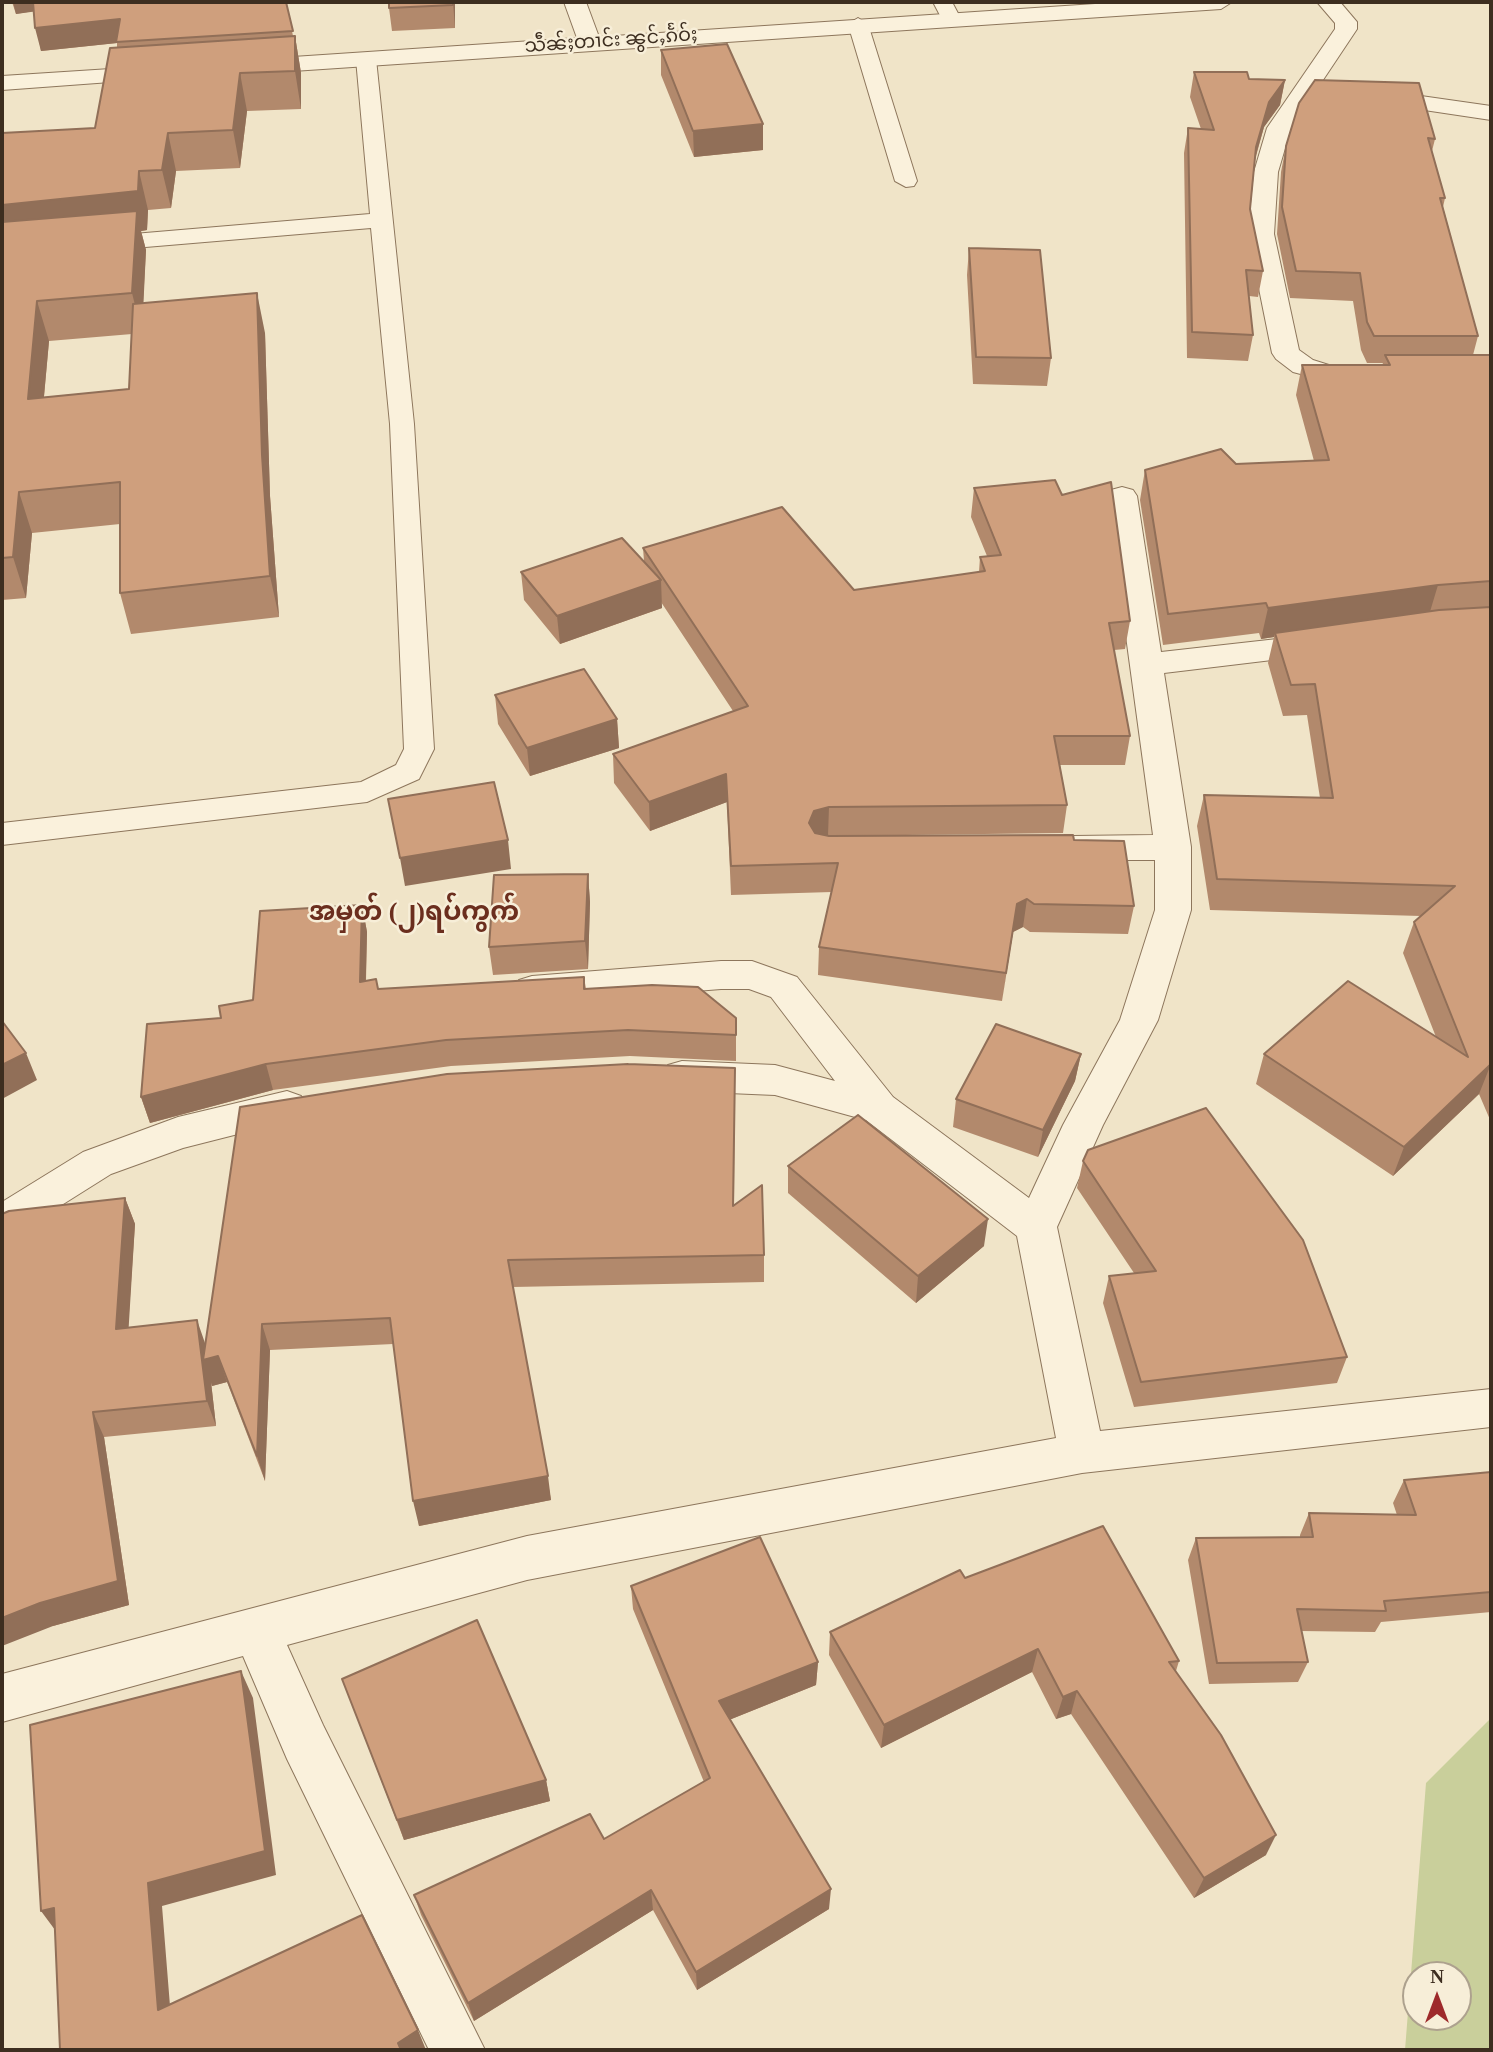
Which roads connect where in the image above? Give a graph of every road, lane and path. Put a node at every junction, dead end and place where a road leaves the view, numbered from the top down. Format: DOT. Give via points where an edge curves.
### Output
graph roads {
  1 [pos="575,2"];
  2 [pos="1221,2"];
  3 [pos="1328,2"];
  4 [pos="947,10"];
  5 [pos="858,24"];
  6 [pos="590,42"];
  7 [pos="366,59"];
  8 [pos="231,68"];
  9 [pos="177,72"];
  10 [pos="2,83"];
  11 [pos="1354,94"];
  12 [pos="1491,113"];
  13 [pos="906,181"];
  14 [pos="382,220"];
  15 [pos="70,246"];
  16 [pos="1382,374"];
  17 [pos="1122,496"];
  18 [pos="1349,640"];
  19 [pos="1147,664"];
  20 [pos="2,834"];
  21 [pos="1173,846"];
  22 [pos="1035,848"];
  23 [pos="499,992"];
  24 [pos="643,1075"];
  25 [pos="328,1101"];
  26 [pos="878,1108"];
  27 [pos="2,1226"];
  28 [pos="1036,1227"];
  29 [pos="1491,1408"];
  30 [pos="1082,1452"];
  31 [pos="255,1629"];
  32 [pos="2,1698"];
  33 [pos="458,2050"];
  1 -- 6 [label="street"];
  2 -- 4 [label="street, သဵၼ်ႈတၢင်း ၼွင်ႇၵႅဝ်ႈ"];
  3 -- 16 [label="street" via="1346,22 1346,29 1317,90 1279,128 1266,172 1261,234 1286,354 1303,366 1331,374"];
  4 -- 5 [label="street, သဵၼ်ႈတၢင်း ၼွင်ႇၵႅဝ်ႈ"];
  5 -- 6 [label="street, သဵၼ်ႈတၢင်း ၼွင်ႇၵႅဝ်ႈ"];
  5 -- 13 [label="lane"];
  6 -- 7 [label="street, သဵၼ်ႈတၢင်း ၼွင်ႇၵႅဝ်ႈ"];
  7 -- 8 [label="street, သဵၼ်ႈတၢင်း ၼွင်ႇၵႅဝ်ႈ"];
  7 -- 14 [label="lane"];
  9 -- 10 [label="street"];
  11 -- 12 [label="street"];
  14 -- 15 [label="lane"];
  14 -- 20 [label="lane" via="402,424 419,749 408,772 367,792"];
  17 -- 19 [label="street"];
  18 -- 19 [label="street"];
  19 -- 21 [label="street"];
  21 -- 22 [label="street"];
  21 -- 28 [label="street" via="1173,910 1139,1020"];
  23 -- 26 [label="street" via="752,975 784,987"];
  24 -- 26 [label="street" via="775,1080"];
  25 -- 27 [label="street" via="273,1109 167,1137 97,1163"];
  26 -- 28 [label="street"];
  28 -- 30 [label="street"];
  29 -- 30 [label="street"];
  30 -- 31 [label="street" via="527,1558"];
  31 -- 32 [label="street"];
  31 -- 33 [label="street" via="305,1742"];
}
